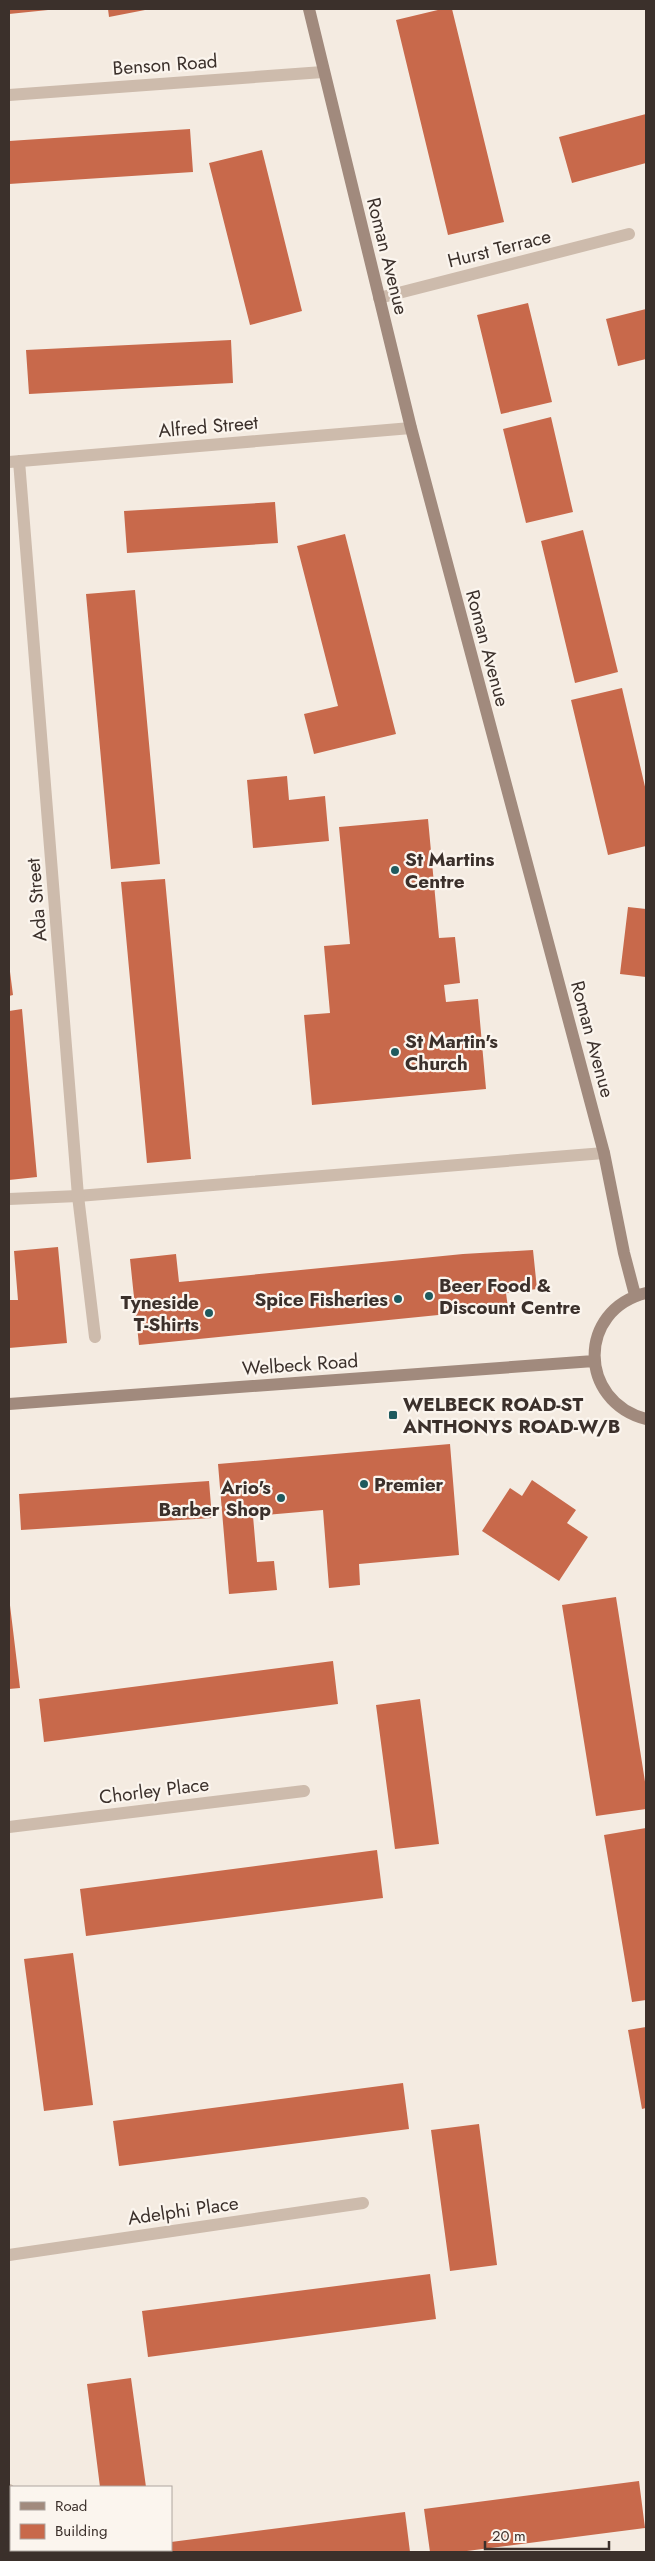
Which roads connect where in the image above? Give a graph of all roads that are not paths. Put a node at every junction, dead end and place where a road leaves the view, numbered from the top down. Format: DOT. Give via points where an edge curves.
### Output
graph roads {
  1 [pos="309,9"];
  2 [pos="323,72"];
  3 [pos="9,95"];
  4 [pos="629,234"];
  5 [pos="379,298"];
  6 [pos="411,428"];
  7 [pos="14,461"];
  8 [pos="604,1153"];
  9 [pos="78,1196"];
  10 [pos="9,1199"];
  11 [pos="641,1294"];
  12 [pos="95,1337"];
  13 [pos="594,1361"];
  14 [pos="9,1404"];
  15 [pos="646,1419"];
  16 [pos="304,1791"];
  17 [pos="9,1827"];
  18 [pos="363,2203"];
  19 [pos="9,2254"];
  1 -- 2 [label="street, Roman Avenue"];
  2 -- 3 [label="street, Benson Road"];
  2 -- 5 [label="street, Roman Avenue"];
  4 -- 5 [label="street, Hurst Terrace"];
  5 -- 6 [label="street, Roman Avenue"];
  6 -- 7 [label="street, Alfred Street"];
  6 -- 8 [label="street, Roman Avenue"];
  7 -- 9 [label="street, Ada Street"];
  8 -- 9 [label="street"];
  8 -- 11 [label="street, Roman Avenue" via="624,1253"];
  9 -- 10 [label="street"];
  9 -- 12 [label="street, Ada Street"];
  11 -- 13 [label="street" via="621,1303 609,1315 600,1329"];
  13 -- 14 [label="street, Welbeck Road"];
  13 -- 15 [label="street" via="606,1394 618,1406"];
  16 -- 17 [label="street, Chorley Place"];
  18 -- 19 [label="street, Adelphi Place"];
}
